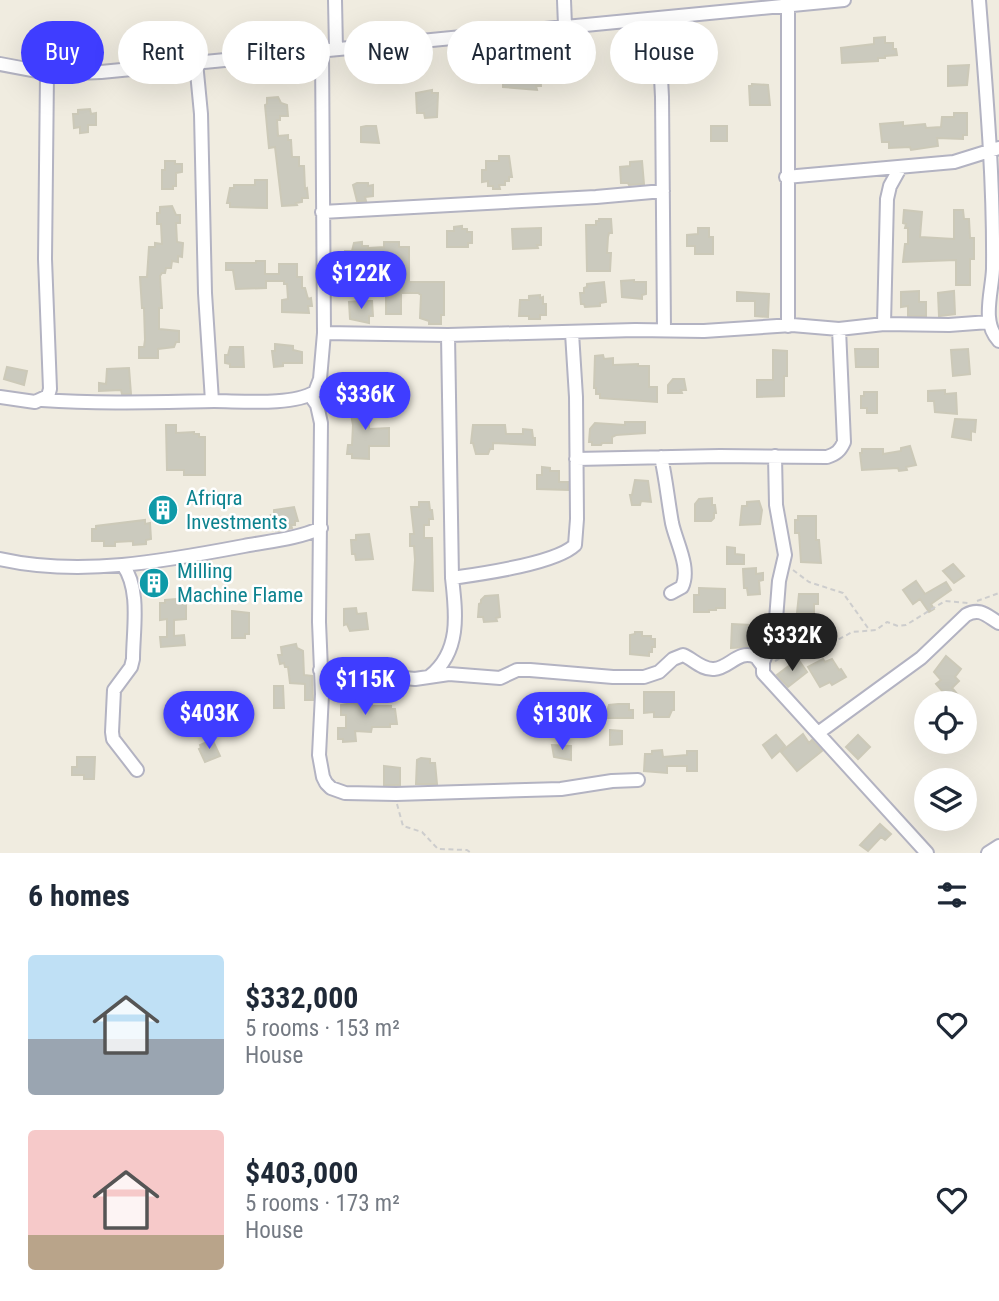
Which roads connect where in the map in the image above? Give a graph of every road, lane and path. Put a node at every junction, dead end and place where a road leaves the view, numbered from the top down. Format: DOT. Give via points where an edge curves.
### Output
graph roads {
  1 [pos="335,0"];
  2 [pos="564,0"];
  3 [pos="844,0"];
  4 [pos="979,0"];
  5 [pos="788,5"];
  6 [pos="658,19"];
  7 [pos="565,21"];
  8 [pos="596,24"];
  9 [pos="447,38"];
  10 [pos="336,49"];
  11 [pos="330,50"];
  12 [pos="0,64"];
  13 [pos="21,68"];
  14 [pos="47,84"];
  15 [pos="198,84"];
  16 [pos="322,84"];
  17 [pos="995,149"];
  18 [pos="900,168"];
  19 [pos="786,177"];
  20 [pos="663,191"];
  21 [pos="322,212"];
  22 [pos="989,322"];
  23 [pos="884,324"];
  24 [pos="788,326"];
  25 [pos="839,329"];
  26 [pos="664,330"];
  27 [pos="572,332"];
  28 [pos="324,333"];
  29 [pos="448,335"];
  30 [pos="999,341"];
  31 [pos="999,350"];
  32 [pos="310,395"];
  33 [pos="0,397"];
  34 [pos="43,400"];
  35 [pos="212,401"];
  36 [pos="775,456"];
  37 [pos="662,457"];
  38 [pos="576,459"];
  39 [pos="321,528"];
  40 [pos="0,559"];
  41 [pos="784,563"];
  42 [pos="123,565"];
  43 [pos="452,578"];
  44 [pos="671,593"];
  45 [pos="999,593"];
  46 [pos="999,623"];
  47 [pos="869,630"];
  48 [pos="762,667"];
  49 [pos="320,670"];
  50 [pos="430,676"];
  51 [pos="818,733"];
  52 [pos="137,770"];
  53 [pos="638,780"];
  54 [pos="386,794"];
  55 [pos="999,846"];
  56 [pos="471,853"];
  57 [pos="927,853"];
  58 [pos="988,853"];
  1 -- 10 [label="street"];
  2 -- 7 [label="street"];
  3 -- 5 [label="street"];
  4 -- 17 [label="street"];
  5 -- 6 [label="street"];
  5 -- 19 [label="street"];
  6 -- 8 [label="street"];
  6 -- 20 [label="street"];
  9 -- 10 [label="street"];
  10 -- 11 [label="street"];
  12 -- 13 [label="street"];
  14 -- 34 [label="street" via="45,259 51,381"];
  15 -- 35 [label="street"];
  16 -- 21 [label="street"];
  17 -- 18 [label="street" via="962,161"];
  17 -- 22 [label="street"];
  18 -- 19 [label="street"];
  18 -- 23 [label="street" via="887,199"];
  19 -- 24 [label="street"];
  20 -- 21 [label="street"];
  20 -- 26 [label="street"];
  21 -- 28 [label="street"];
  22 -- 23 [label="street"];
  22 -- 30 [label="street"];
  23 -- 25 [label="street"];
  24 -- 25 [label="street"];
  24 -- 26 [label="street"];
  25 -- 36 [label="street" via="845,429 841,449 827,457"];
  26 -- 27 [label="street"];
  27 -- 29 [label="street"];
  27 -- 38 [label="street"];
  28 -- 29 [label="street"];
  28 -- 32 [label="street" via="320,379"];
  29 -- 43 [label="street"];
  30 -- 31 [label="street"];
  32 -- 35 [label="street"];
  32 -- 39 [label="street" via="321,423"];
  33 -- 34 [label="street"];
  34 -- 35 [label="street" via="125,404"];
  36 -- 37 [label="street"];
  36 -- 41 [label="street"];
  37 -- 38 [label="street"];
  37 -- 44 [label="street" via="685,579 682,587"];
  38 -- 43 [label="street" via="575,545 546,559"];
  39 -- 42 [label="street" via="290,538"];
  39 -- 49 [label="street"];
  40 -- 42 [label="street" via="41,566"];
  41 -- 47 [label="path" via="809,582 843,593"];
  41 -- 48 [label="street" via="775,632"];
  42 -- 52 [label="street" via="132,589 133,659 114,690 112,732"];
  43 -- 50 [label="street" via="457,613 452,642 444,662"];
  45 -- 47 [label="path" via="974,602 945,601 906,625 887,622"];
  46 -- 51 [label="street" via="982,612 966,615 921,658"];
  47 -- 48 [label="path" via="852,632 818,649 786,655"];
  48 -- 50 [label="street" via="756,657 747,655 708,669 683,655 659,672 634,678 530,670 500,678"];
  48 -- 51 [label="street" via="769,681"];
  49 -- 50 [label="street" via="415,679"];
  49 -- 54 [label="street" via="319,755 326,783 345,793"];
  51 -- 57 [label="street"];
  53 -- 54 [label="street" via="561,789"];
  54 -- 56 [label="path" via="397,803 403,826 422,832 438,849"];
  55 -- 58 [label="street"];
}
